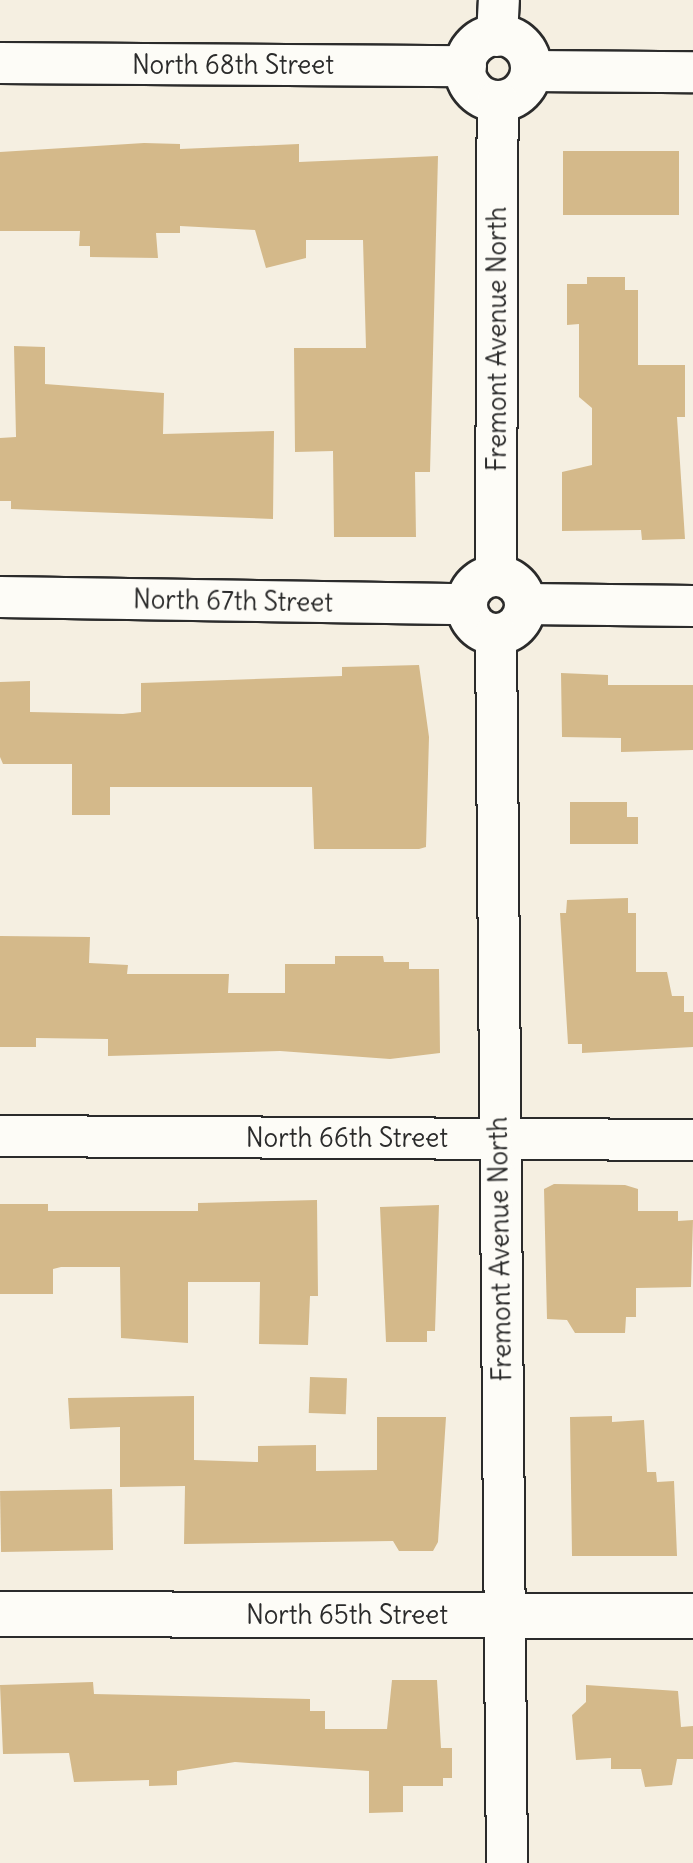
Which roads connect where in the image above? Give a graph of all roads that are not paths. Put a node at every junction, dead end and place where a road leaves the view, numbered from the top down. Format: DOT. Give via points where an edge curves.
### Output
graph roads {
  1 [pos="498,18"];
  2 [pos="0,63"];
  3 [pos="466,66"];
  4 [pos="531,71"];
  5 [pos="693,72"];
  6 [pos="498,101"];
  7 [pos="496,576"];
  8 [pos="0,597"];
  9 [pos="467,604"];
  10 [pos="526,604"];
  11 [pos="693,606"];
  12 [pos="496,634"];
  13 [pos="0,1136"];
  14 [pos="499,1139"];
  15 [pos="693,1140"];
  16 [pos="0,1614"];
  17 [pos="503,1615"];
  18 [pos="693,1616"];
  19 [pos="507,1863"];
  1 -- 3 [label="street"];
  1 -- 4 [label="street" via="525,49"];
  2 -- 3 [label="street, North 68th Street"];
  3 -- 6 [label="street" via="477,94"];
  4 -- 5 [label="street"];
  4 -- 6 [label="street" via="517,96"];
  6 -- 7 [label="street, Fremont Avenue North"];
  7 -- 9 [label="street" via="475,585"];
  7 -- 10 [label="street" via="519,586"];
  8 -- 9 [label="street, North 67th Street"];
  9 -- 12 [label="street" via="475,626"];
  10 -- 11 [label="street"];
  10 -- 12 [label="street" via="519,624"];
  12 -- 14 [label="street, Fremont Avenue North"];
  13 -- 14 [label="street, North 66th Street"];
  14 -- 15 [label="street, North 66th Street"];
  14 -- 17 [label="street, Fremont Avenue North"];
  16 -- 17 [label="street, North 65th Street"];
  17 -- 18 [label="street, North 65th Street"];
  17 -- 19 [label="street, Fremont Avenue North"];
}
